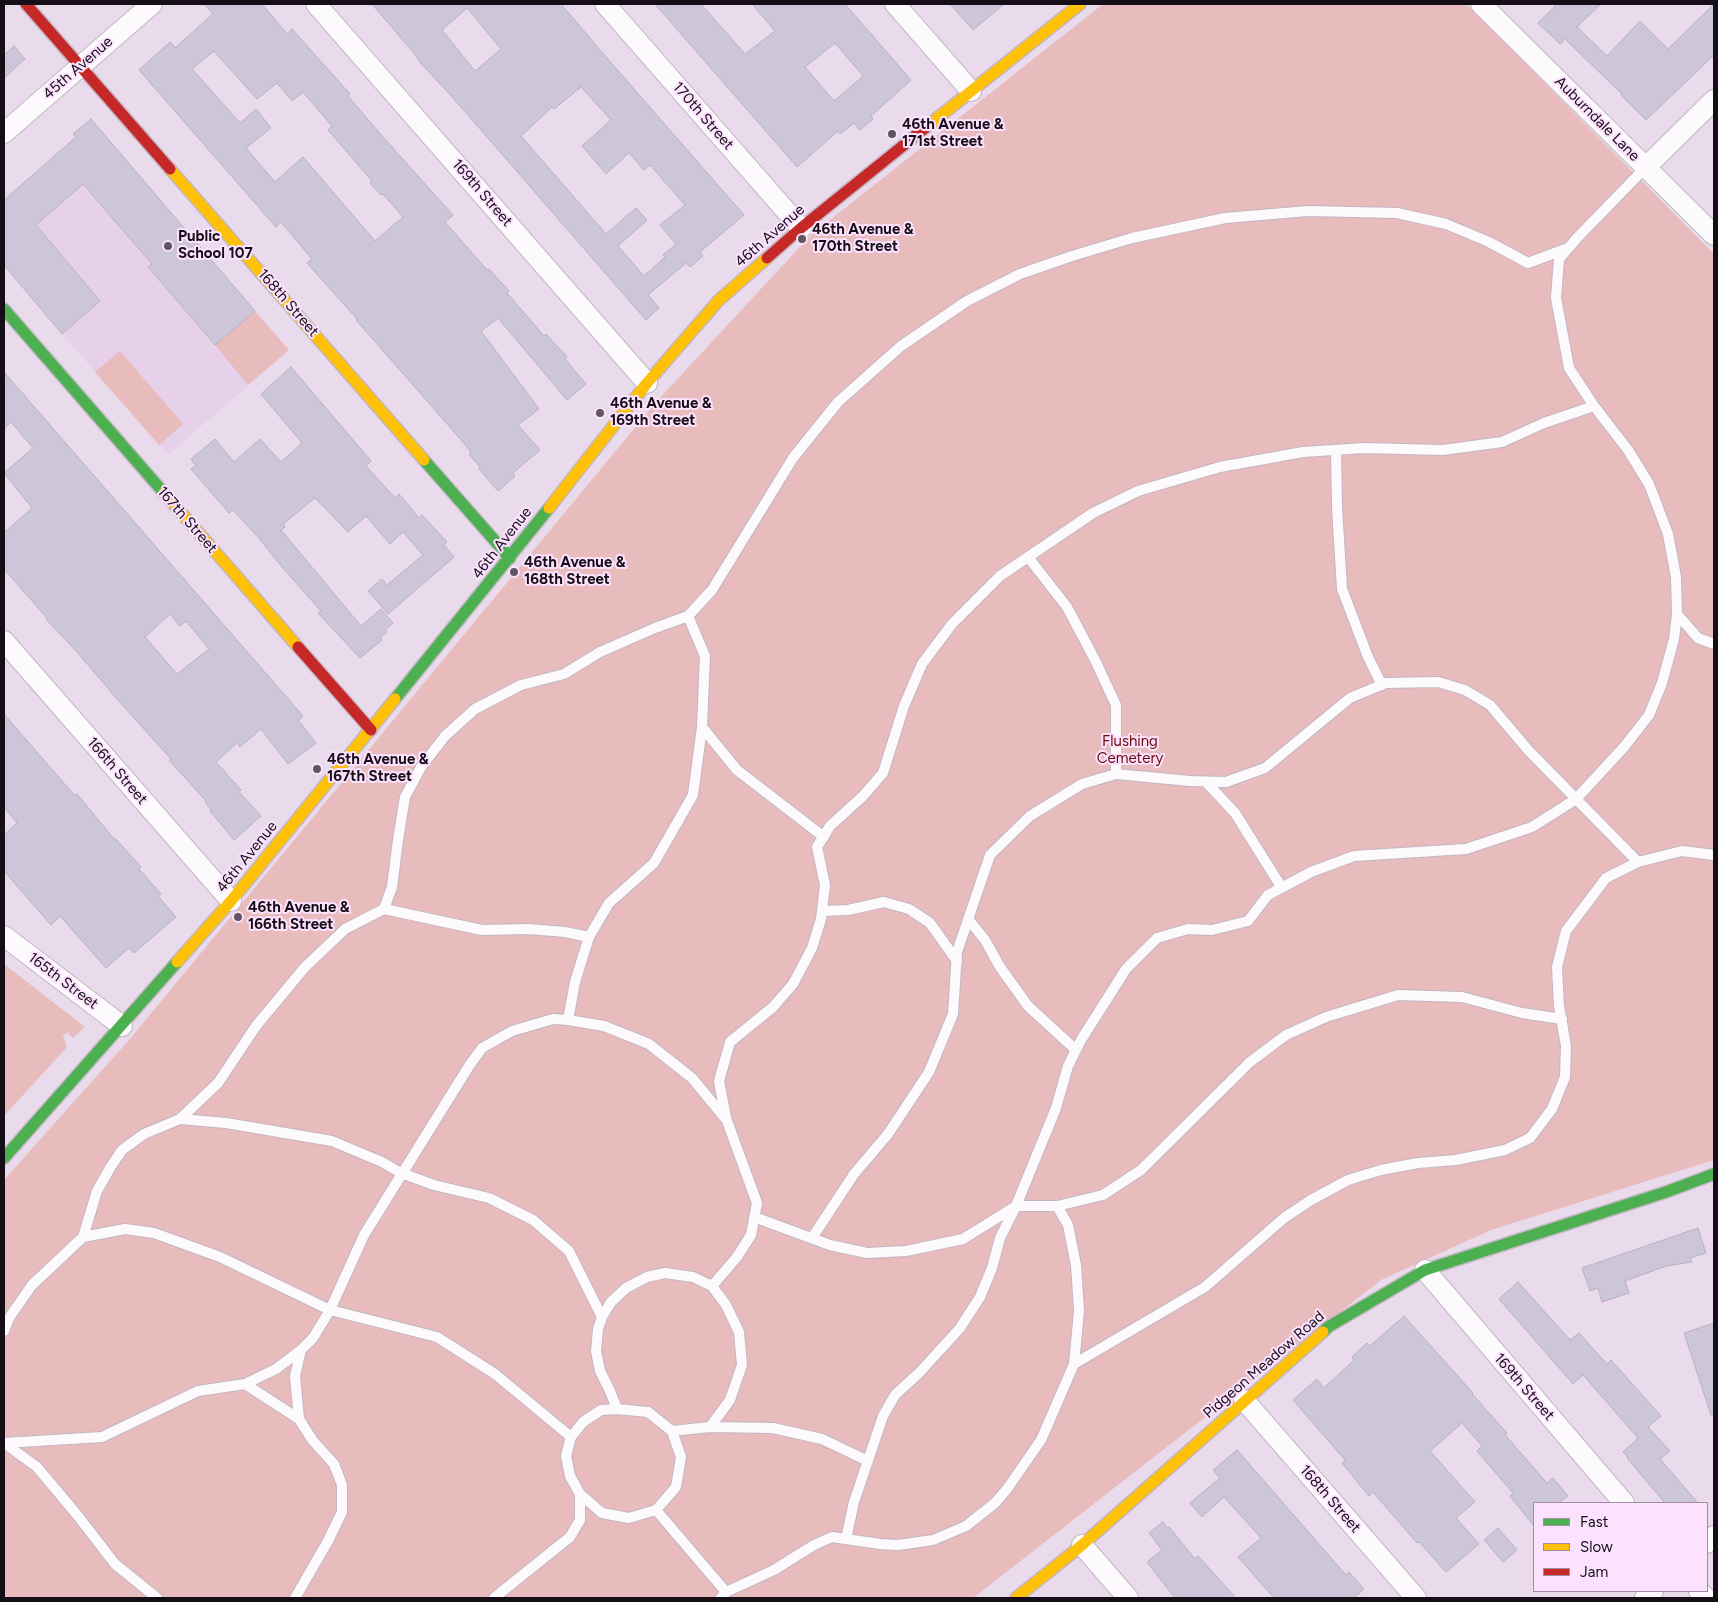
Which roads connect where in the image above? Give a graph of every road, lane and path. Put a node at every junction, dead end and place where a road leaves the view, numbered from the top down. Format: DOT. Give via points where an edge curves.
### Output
graph roads {
  1 [pos="26,4"];
  2 [pos="152,4"];
  3 [pos="316,4"];
  4 [pos="606,4"];
  5 [pos="895,4"];
  6 [pos="1080,4"];
  7 [pos="1490,7"];
  8 [pos="81,66"];
  9 [pos="971,91"];
  10 [pos="1714,100"];
  11 [pos="4,133"];
  12 [pos="1646,167"];
  13 [pos="801,228"];
  14 [pos="1714,235"];
  15 [pos="1568,248"];
  16 [pos="4,309"];
  17 [pos="648,382"];
  18 [pos="1594,406"];
  19 [pos="1336,450"];
  20 [pos="1028,557"];
  21 [pos="510,558"];
  22 [pos="1677,614"];
  23 [pos="688,616"];
  24 [pos="4,641"];
  25 [pos="1714,644"];
  26 [pos="1382,685"];
  27 [pos="702,726"];
  28 [pos="371,730"];
  29 [pos="1116,774"];
  30 [pos="1206,782"];
  31 [pos="1576,798"];
  32 [pos="824,837"];
  33 [pos="1714,855"];
  34 [pos="1638,862"];
  35 [pos="1282,888"];
  36 [pos="231,901"];
  37 [pos="384,909"];
  38 [pos="822,912"];
  39 [pos="969,920"];
  40 [pos="4,936"];
  41 [pos="589,937"];
  42 [pos="957,961"];
  43 [pos="1562,1019"];
  44 [pos="568,1020"];
  45 [pos="122,1026"];
  46 [pos="1076,1050"];
  47 [pos="726,1118"];
  48 [pos="180,1119"];
  49 [pos="4,1158"];
  50 [pos="401,1173"];
  51 [pos="1714,1174"];
  52 [pos="1016,1206"];
  53 [pos="1057,1206"];
  54 [pos="754,1217"];
  55 [pos="83,1237"];
  56 [pos="812,1238"];
  57 [pos="1425,1270"];
  58 [pos="712,1286"];
  59 [pos="330,1310"];
  60 [pos="602,1317"];
  61 [pos="4,1331"];
  62 [pos="301,1350"];
  63 [pos="1074,1364"];
  64 [pos="245,1384"];
  65 [pos="1244,1400"];
  66 [pos="617,1408"];
  67 [pos="299,1419"];
  68 [pos="710,1426"];
  69 [pos="672,1431"];
  70 [pos="572,1436"];
  71 [pos="4,1443"];
  72 [pos="868,1461"];
  73 [pos="580,1494"];
  74 [pos="1623,1502"];
  75 [pos="656,1510"];
  76 [pos="846,1539"];
  77 [pos="1082,1545"];
  78 [pos="723,1595"];
  79 [pos="157,1598"];
  80 [pos="295,1598"];
  81 [pos="494,1598"];
  82 [pos="1016,1598"];
  83 [pos="1128,1598"];
  84 [pos="1416,1598"];
  1 -- 8 [label="street, 168th Street"];
  2 -- 8 [label="street, 45th Avenue"];
  3 -- 17 [label="street, 169th Street"];
  4 -- 13 [label="street, 170th Street"];
  5 -- 9 [label="street"];
  6 -- 9 [label="street, 46th Avenue"];
  7 -- 12 [label="street, Auburndale Lane"];
  8 -- 11 [label="street, 45th Avenue"];
  8 -- 21 [label="street, 168th Street"];
  9 -- 13 [label="street, 46th Avenue"];
  10 -- 12 [label="street"];
  12 -- 14 [label="street, Auburndale Lane"];
  12 -- 15 [label="lane"];
  13 -- 17 [label="street, 46th Avenue" via="719,300"];
  15 -- 18 [label="lane" via="1559,259 1556,298 1569,368"];
  15 -- 23 [label="lane" via="1528,263 1446,224 1397,213 1308,211 1225,218 1132,238 1020,274 967,301 901,346 838,402 793,458 712,590"];
  16 -- 28 [label="street, 167th Street"];
  17 -- 21 [label="street, 46th Avenue"];
  18 -- 19 [label="lane" via="1502,442 1443,450"];
  18 -- 22 [label="lane" via="1649,484 1668,534 1676,577"];
  19 -- 20 [label="lane" via="1303,452 1220,467 1138,491 1093,513"];
  19 -- 26 [label="lane" via="1342,589"];
  20 -- 29 [label="lane" via="1067,607 1116,705"];
  20 -- 32 [label="lane" via="1000,576 952,624 922,664 882,773 863,796 830,826"];
  21 -- 28 [label="street, 46th Avenue"];
  22 -- 25 [label="lane" via="1698,638"];
  22 -- 31 [label="lane" via="1662,683 1649,715"];
  23 -- 27 [label="lane" via="705,656"];
  23 -- 37 [label="lane" via="600,652 564,674 521,685 475,709 445,736 421,768 405,797 392,887"];
  24 -- 36 [label="street, 166th Street"];
  26 -- 30 [label="lane" via="1350,698 1265,768 1226,782"];
  26 -- 31 [label="lane" via="1438,682 1478,696"];
  27 -- 32 [label="lane" via="737,770"];
  27 -- 41 [label="lane" via="693,795 654,863 609,903"];
  28 -- 36 [label="street, 46th Avenue"];
  29 -- 30 [label="lane"];
  29 -- 39 [label="lane" via="1082,784 1030,816 990,855"];
  30 -- 35 [label="lane" via="1235,813"];
  31 -- 34 [label="lane"];
  31 -- 35 [label="lane" via="1532,827 1466,849 1354,856 1311,872"];
  32 -- 38 [label="lane" via="817,847 825,885"];
  33 -- 34 [label="lane" via="1682,850"];
  34 -- 43 [label="lane" via="1606,878 1566,931 1557,967"];
  35 -- 46 [label="lane" via="1268,895 1248,921 1212,930 1188,929 1157,938 1126,969"];
  36 -- 45 [label="street, 46th Avenue"];
  37 -- 41 [label="lane" via="482,930 529,929"];
  37 -- 48 [label="lane" via="345,929 305,967 256,1026 218,1083"];
  38 -- 42 [label="lane" via="884,902 909,909 930,923"];
  38 -- 47 [label="lane" via="812,948 793,984 773,1007 730,1042 719,1081"];
  39 -- 42 [label="lane"];
  39 -- 46 [label="lane" via="986,940 1000,967 1028,1006"];
  40 -- 45 [label="street, 165th Street"];
  41 -- 44 [label="lane" via="575,982"];
  42 -- 56 [label="lane" via="952,1014 929,1072 888,1134 854,1174"];
  43 -- 53 [label="lane" via="1462,998 1398,995 1326,1017 1286,1035 1250,1062 1141,1170 1103,1195"];
  43 -- 63 [label="lane" via="1566,1046 1564,1077 1552,1109 1530,1138 1505,1150 1381,1170 1348,1180 1284,1218 1205,1287"];
  44 -- 47 [label="lane" via="604,1026 649,1044 692,1078"];
  44 -- 50 [label="lane" via="553,1019 512,1030 482,1048"];
  45 -- 49 [label="street, 46th Avenue"];
  46 -- 52 [label="lane"];
  47 -- 54 [label="lane" via="757,1204"];
  48 -- 50 [label="lane" via="226,1122 332,1141"];
  48 -- 55 [label="lane" via="144,1134 122,1150 98,1191"];
  50 -- 59 [label="lane" via="357,1249"];
  50 -- 60 [label="lane" via="434,1185 489,1198 533,1220 569,1251"];
  51 -- 57 [label="street, Pidgeon Meadow Road"];
  52 -- 53 [label="lane"];
  52 -- 56 [label="lane" via="963,1239 906,1251 867,1253"];
  52 -- 72 [label="lane" via="1000,1238 980,1297 942,1350 896,1395 883,1416"];
  53 -- 63 [label="lane" via="1068,1225 1076,1265 1080,1311"];
  54 -- 56 [label="lane"];
  54 -- 58 [label="lane" via="751,1234 737,1257"];
  55 -- 59 [label="lane" via="125,1229 154,1233 220,1257"];
  55 -- 61 [label="lane" via="32,1285"];
  57 -- 65 [label="street, Pidgeon Meadow Road" via="1328,1327"];
  57 -- 74 [label="street, 169th Street"];
  58 -- 60 [label="lane" via="693,1277 666,1273 647,1277 626,1288 611,1302"];
  58 -- 68 [label="lane" via="739,1332 742,1365 730,1400"];
  59 -- 62 [label="lane" via="313,1338"];
  59 -- 70 [label="lane" via="437,1337 495,1374"];
  60 -- 66 [label="lane" via="596,1351 600,1371"];
  62 -- 64 [label="lane" via="276,1369"];
  62 -- 67 [label="lane" via="295,1376"];
  63 -- 76 [label="lane" via="1041,1440 1007,1490 981,1515 966,1526 933,1540 888,1545"];
  64 -- 67 [label="lane"];
  64 -- 71 [label="lane" via="198,1391 102,1437"];
  65 -- 77 [label="street, Pidgeon Meadow Road"];
  65 -- 84 [label="street, 168th Street"];
  66 -- 69 [label="lane" via="648,1412"];
  66 -- 70 [label="lane" via="601,1410 583,1422"];
  67 -- 80 [label="lane" via="334,1464 342,1485 342,1512"];
  68 -- 69 [label="lane"];
  68 -- 72 [label="lane" via="773,1428 822,1439"];
  69 -- 75 [label="lane" via="682,1457 676,1487"];
  70 -- 73 [label="lane" via="566,1456 570,1476"];
  71 -- 79 [label="lane" via="37,1467 115,1564"];
  72 -- 76 [label="lane"];
  73 -- 75 [label="lane" via="602,1513 629,1518"];
  73 -- 81 [label="lane" via="580,1520 570,1537"];
  75 -- 78 [label="lane"];
  76 -- 78 [label="lane" via="832,1537 814,1545 774,1570"];
  77 -- 82 [label="street, Pidgeon Meadow Road"];
  77 -- 83 [label="street"];
}
